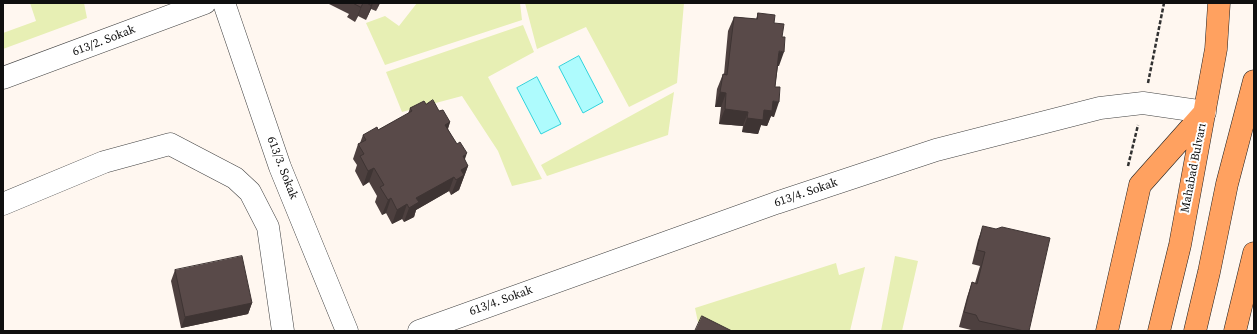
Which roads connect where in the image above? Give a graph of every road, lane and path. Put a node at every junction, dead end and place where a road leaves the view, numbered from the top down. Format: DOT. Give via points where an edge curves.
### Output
graph roads {
  1 [pos="205,3"];
  2 [pos="224,3"];
  3 [pos="1219,3"];
  4 [pos="3,78"];
  5 [pos="1254,86"];
  6 [pos="1205,112"];
  7 [pos="3,204"];
  8 [pos="1252,266"];
  9 [pos="283,331"];
  10 [pos="347,331"];
  11 [pos="419,331"];
  12 [pos="1107,331"];
  13 [pos="1159,331"];
  14 [pos="1195,331"];
  15 [pos="1235,331"];
  1 -- 4 [label="street, 613/2. Sokak"];
  2 -- 10 [label="street, 613/3. Sokak" via="280,167"];
  3 -- 6 [label="main road, Mahabad Bulvarı" via="1216,49"];
  5 -- 14 [label="main road" via="1227,184"];
  6 -- 11 [label="street, 613/4. Sokak" via="1143,103 1100,108 936,150 776,203"];
  6 -- 12 [label="main road" via="1140,185"];
  6 -- 13 [label="main road, Mahabad Bulvarı" via="1180,245"];
  7 -- 9 [label="street" via="104,162 170,144 235,178 250,192 268,227"];
  8 -- 15 [label="main road"];
}
